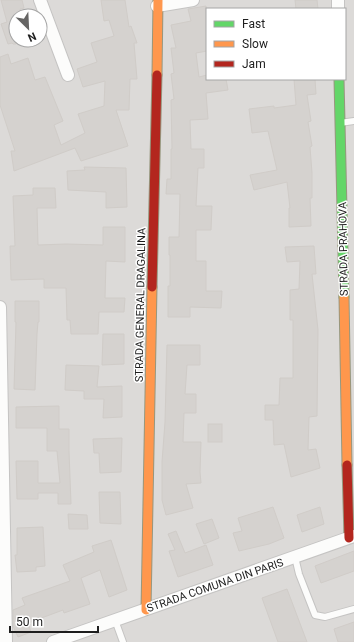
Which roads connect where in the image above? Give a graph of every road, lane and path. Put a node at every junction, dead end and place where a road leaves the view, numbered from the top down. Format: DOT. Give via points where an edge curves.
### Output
graph roads {
  1 [pos="40,0"];
  2 [pos="193,0"];
  3 [pos="157,3"];
  4 [pos="68,75"];
  5 [pos="339,80"];
  6 [pos="354,121"];
  7 [pos="340,123"];
  8 [pos="0,308"];
  9 [pos="352,537"];
  10 [pos="295,557"];
  11 [pos="354,609"];
  12 [pos="146,610"];
  13 [pos="115,620"];
  14 [pos="6,642"];
  15 [pos="53,642"];
  16 [pos="123,642"];
  1 -- 4 [label="street"];
  2 -- 3 [label="street"];
  3 -- 12 [label="street, STRADA GENERAL DRAGALINA"];
  5 -- 7 [label="street, STRADA PRAHOVA"];
  6 -- 7 [label="lane"];
  7 -- 9 [label="street, STRADA PRAHOVA"];
  8 -- 14 [label="street"];
  9 -- 10 [label="street, STRADA COMUNA DIN PARIS"];
  10 -- 11 [label="lane" via="315,615 325,617"];
  10 -- 12 [label="street, STRADA COMUNA DIN PARIS"];
  12 -- 13 [label="street, STRADA COMUNA DIN PARIS"];
  13 -- 15 [label="street, STRADA COMUNA DIN PARIS"];
  13 -- 16 [label="lane"];
}
